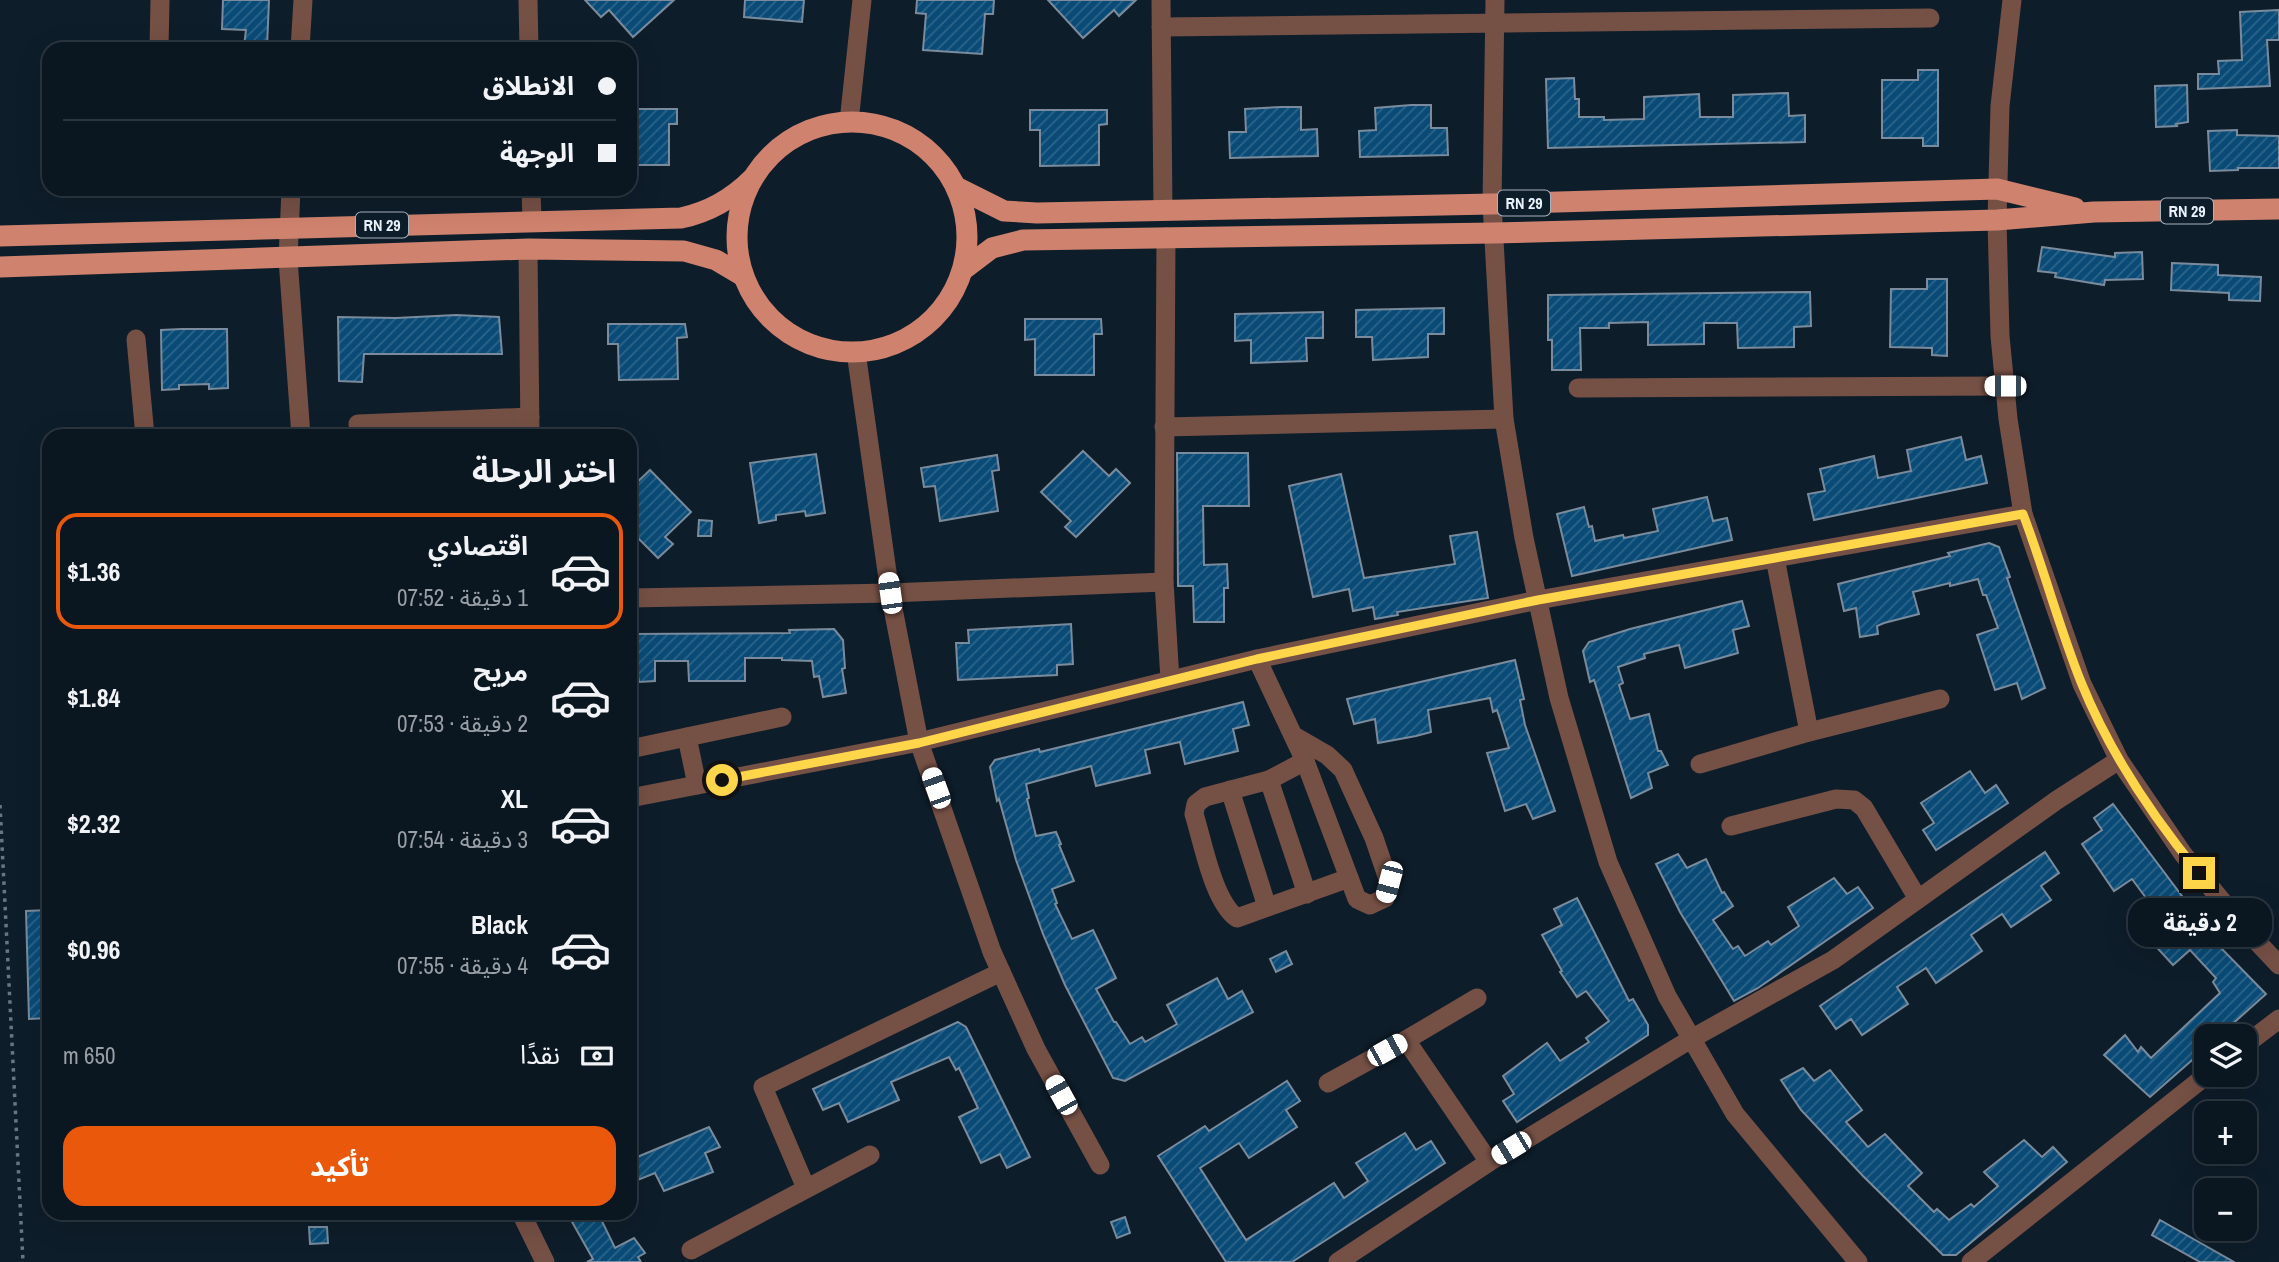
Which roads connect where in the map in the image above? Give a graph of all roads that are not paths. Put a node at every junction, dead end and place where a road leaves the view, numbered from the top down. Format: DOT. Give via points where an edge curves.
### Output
graph roads {
  1 [pos="160,0"];
  2 [pos="303,0"];
  3 [pos="528,0"];
  4 [pos="862,0"];
  5 [pos="1161,0"];
  6 [pos="1495,0"];
  7 [pos="2012,0"];
  8 [pos="1930,18"];
  9 [pos="1494,22"];
  10 [pos="1161,27"];
  11 [pos="159,42"];
  12 [pos="300,42"];
  13 [pos="528,42"];
  14 [pos="849,122"];
  15 [pos="753,178"];
  16 [pos="956,187"];
  17 [pos="1997,189"];
  18 [pos="290,196"];
  19 [pos="531,196"];
  20 [pos="1492,204"];
  21 [pos="2279,209"];
  22 [pos="1163,211"];
  23 [pos="2094,212"];
  24 [pos="1997,220"];
  25 [pos="532,222"];
  26 [pos="288,227"];
  27 [pos="1494,233"];
  28 [pos="0,236"];
  29 [pos="1166,237"];
  30 [pos="528,249"];
  31 [pos="288,259"];
  32 [pos="0,267"];
  33 [pos="963,270"];
  34 [pos="743,276"];
  35 [pos="136,339"];
  36 [pos="856,352"];
  37 [pos="2005,386"];
  38 [pos="1578,388"];
  39 [pos="1504,419"];
  40 [pos="530,426"];
  41 [pos="1164,428"];
  42 [pos="144,429"];
  43 [pos="300,429"];
  44 [pos="358,429"];
  45 [pos="2023,514"];
  46 [pos="1775,558"];
  47 [pos="1164,582"];
  48 [pos="890,593"];
  49 [pos="637,598"];
  50 [pos="1538,600"];
  51 [pos="1257,659"];
  52 [pos="1170,680"];
  53 [pos="1940,699"];
  54 [pos="782,717"];
  55 [pos="1809,732"];
  56 [pos="1294,736"];
  57 [pos="687,737"];
  58 [pos="919,743"];
  59 [pos="637,748"];
  60 [pos="2119,760"];
  61 [pos="1305,761"];
  62 [pos="1700,764"];
  63 [pos="1269,780"];
  64 [pos="697,785"];
  65 [pos="1230,790"];
  66 [pos="637,797"];
  67 [pos="1731,826"];
  68 [pos="1349,878"];
  69 [pos="1307,894"];
  70 [pos="1918,900"];
  71 [pos="1267,907"];
  72 [pos="2279,965"];
  73 [pos="1001,972"];
  74 [pos="1477,998"];
  75 [pos="2279,1019"];
  76 [pos="2257,1036"];
  77 [pos="1691,1039"];
  78 [pos="1406,1040"];
  79 [pos="1328,1083"];
  80 [pos="2194,1085"];
  81 [pos="870,1155"];
  82 [pos="1489,1162"];
  83 [pos="1100,1165"];
  84 [pos="806,1188"];
  85 [pos="524,1220"];
  86 [pos="691,1250"];
  87 [pos="545,1262"];
  88 [pos="1338,1262"];
  89 [pos="1858,1262"];
  90 [pos="1970,1262"];
  1 -- 11 [label="street"];
  2 -- 12 [label="street"];
  3 -- 13 [label="street"];
  4 -- 14 [label="street"];
  5 -- 10 [label="street"];
  6 -- 9 [label="street"];
  7 -- 17 [label="street" via="2000,106"];
  8 -- 9 [label="street"];
  9 -- 10 [label="street"];
  9 -- 20 [label="street"];
  10 -- 22 [label="street"];
  14 -- 15 [label="main road" via="811,129 793,138 771,155"];
  14 -- 16 [label="main road" via="878,125 906,135 940,162"];
  15 -- 25 [label="main road, RN 29" via="720,205 681,218"];
  15 -- 34 [label="main road" via="741,205 737,233"];
  16 -- 22 [label="main road, RN 29" via="1004,211"];
  16 -- 33 [label="main road" via="967,228"];
  17 -- 20 [label="main road, RN 29"];
  17 -- 23 [label="main road, RN 29"];
  17 -- 24 [label="street"];
  18 -- 26 [label="street"];
  19 -- 25 [label="street"];
  20 -- 22 [label="main road, RN 29"];
  20 -- 27 [label="street"];
  21 -- 23 [label="main road, RN 29"];
  23 -- 24 [label="main road, RN 29"];
  24 -- 27 [label="main road, RN 29"];
  24 -- 37 [label="street"];
  25 -- 26 [label="main road, RN 29"];
  26 -- 28 [label="main road, RN 29"];
  26 -- 31 [label="street"];
  27 -- 29 [label="main road, RN 29"];
  27 -- 39 [label="street"];
  29 -- 33 [label="main road, RN 29" via="1023,240 992,248"];
  29 -- 41 [label="street"];
  30 -- 31 [label="main road, RN 29"];
  30 -- 34 [label="main road, RN 29" via="684,251 716,260"];
  30 -- 40 [label="street"];
  31 -- 32 [label="main road, RN 29"];
  31 -- 43 [label="street"];
  33 -- 36 [label="main road" via="940,311 916,332 888,346"];
  34 -- 36 [label="main road" via="759,304 794,336 824,348"];
  35 -- 42 [label="street"];
  36 -- 48 [label="street"];
  37 -- 38 [label="street"];
  37 -- 45 [label="street"];
  39 -- 41 [label="street"];
  39 -- 50 [label="street"];
  40 -- 44 [label="street" via="358,424"];
  41 -- 47 [label="street"];
  45 -- 46 [label="street"];
  45 -- 60 [label="street" via="2082,684"];
  46 -- 50 [label="street"];
  46 -- 55 [label="street"];
  47 -- 48 [label="street"];
  47 -- 52 [label="street"];
  48 -- 49 [label="street"];
  48 -- 58 [label="street"];
  50 -- 51 [label="street"];
  50 -- 77 [label="street" via="1559,698 1608,862"];
  51 -- 52 [label="street"];
  51 -- 56 [label="street"];
  52 -- 58 [label="street"];
  53 -- 55 [label="street"];
  54 -- 57 [label="street"];
  55 -- 62 [label="street"];
  56 -- 61 [label="street"];
  56 -- 68 [label="street" via="1343,770 1389,882 1385,898 1370,905 1357,900"];
  57 -- 59 [label="street"];
  57 -- 64 [label="street"];
  58 -- 64 [label="street"];
  58 -- 73 [label="street"];
  60 -- 70 [label="street"];
  60 -- 72 [label="street" via="2183,854"];
  61 -- 63 [label="street"];
  61 -- 68 [label="street"];
  63 -- 65 [label="street"];
  63 -- 69 [label="street"];
  64 -- 66 [label="street"];
  65 -- 71 [label="street"];
  65 -- 71 [label="street" via="1205,797 1196,804 1194,814 1220,896 1230,913 1237,918"];
  67 -- 70 [label="street" via="1836,799 1854,800 1864,808"];
  68 -- 69 [label="street"];
  69 -- 71 [label="street"];
  70 -- 77 [label="street" via="1833,960"];
  73 -- 83 [label="street" via="1036,1049"];
  73 -- 84 [label="street" via="763,1087"];
  74 -- 78 [label="street"];
  75 -- 76 [label="street"];
  77 -- 82 [label="street"];
  77 -- 89 [label="street" via="1735,1114"];
  78 -- 79 [label="street"];
  78 -- 82 [label="street"];
  80 -- 90 [label="street"];
  81 -- 84 [label="street"];
  82 -- 88 [label="street"];
  84 -- 86 [label="street"];
  85 -- 87 [label="street"];
}
